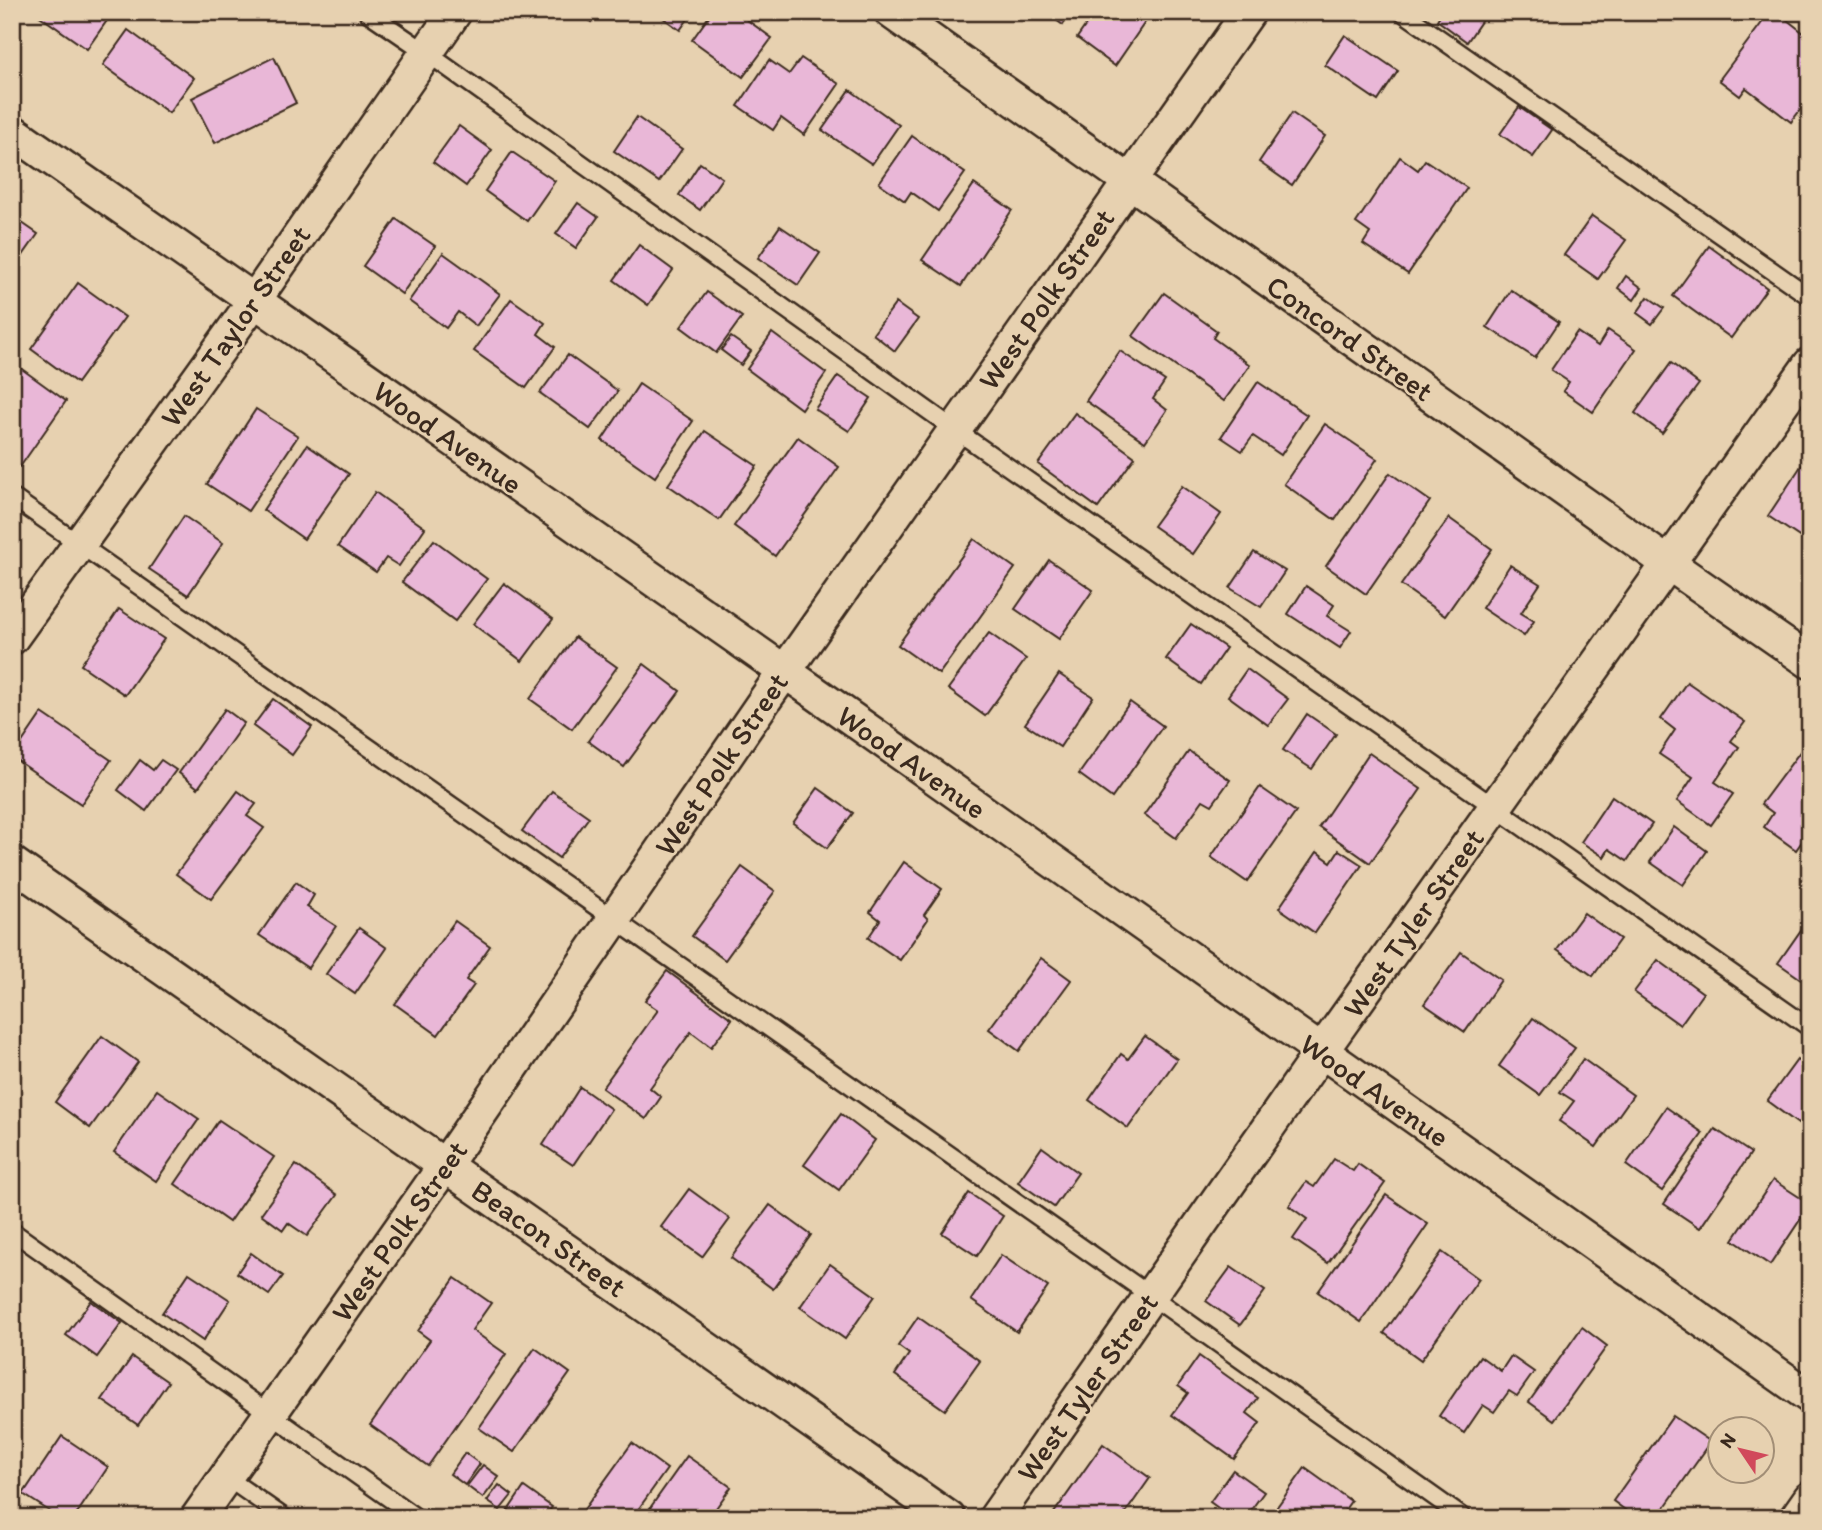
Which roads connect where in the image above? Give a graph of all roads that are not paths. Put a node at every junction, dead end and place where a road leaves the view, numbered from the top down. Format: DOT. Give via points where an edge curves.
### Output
graph roads {
  1 [pos="367,12"];
  2 [pos="455,12"];
  3 [pos="891,12"];
  4 [pos="1249,12"];
  5 [pos="1402,12"];
  6 [pos="427,52"];
  7 [pos="12,131"];
  8 [pos="1129,182"];
  9 [pos="1810,297"];
  10 [pos="254,301"];
  11 [pos="1810,364"];
  12 [pos="954,429"];
  13 [pos="12,497"];
  14 [pos="80,544"];
  15 [pos="1669,564"];
  16 [pos="12,638"];
  17 [pos="1810,662"];
  18 [pos="784,671"];
  19 [pos="1496,807"];
  20 [pos="12,863"];
  21 [pos="614,920"];
  22 [pos="1810,1028"];
  23 [pos="1321,1052"];
  24 [pos="445,1165"];
  25 [pos="12,1231"];
  26 [pos="1151,1296"];
  27 [pos="1810,1398"];
  28 [pos="271,1414"];
  29 [pos="226,1478"];
  30 [pos="1810,1498"];
  31 [pos="197,1518"];
  32 [pos="285,1518"];
  33 [pos="417,1518"];
  34 [pos="948,1518"];
  35 [pos="995,1518"];
  36 [pos="1464,1518"];
  37 [pos="1796,1518"];
  1 -- 6 [label="lane"];
  2 -- 6 [label="street, West Taylor Street"];
  3 -- 8 [label="street, Concord Street"];
  4 -- 8 [label="street, West Polk Street"];
  5 -- 9 [label="lane"];
  6 -- 10 [label="street, West Taylor Street"];
  6 -- 12 [label="lane"];
  7 -- 10 [label="street, Wood Avenue"];
  8 -- 12 [label="street, West Polk Street"];
  8 -- 15 [label="street, Concord Street"];
  10 -- 14 [label="street, West Taylor Street"];
  10 -- 18 [label="street, Wood Avenue"];
  11 -- 15 [label="street, West Tyler Street"];
  12 -- 18 [label="street, West Polk Street"];
  12 -- 19 [label="lane"];
  13 -- 14 [label="lane"];
  14 -- 16 [label="street, West Taylor Street"];
  14 -- 21 [label="lane"];
  15 -- 17 [label="street, Concord Street"];
  15 -- 19 [label="street, West Tyler Street"];
  18 -- 21 [label="street, West Polk Street"];
  18 -- 23 [label="street, Wood Avenue"];
  19 -- 22 [label="lane"];
  19 -- 23 [label="street, West Tyler Street"];
  20 -- 24 [label="street, Beacon Street"];
  21 -- 24 [label="street, West Polk Street"];
  21 -- 26 [label="lane"];
  23 -- 26 [label="street, West Tyler Street"];
  23 -- 27 [label="street, Wood Avenue"];
  24 -- 28 [label="street, West Polk Street"];
  24 -- 34 [label="street, Beacon Street"];
  25 -- 28 [label="lane"];
  26 -- 35 [label="street, West Tyler Street"];
  26 -- 36 [label="lane"];
  28 -- 29 [label="street, West Polk Street"];
  28 -- 33 [label="lane"];
  29 -- 31 [label="street, West Polk Street"];
  29 -- 32 [label="lane"];
  30 -- 37 [label="street"];
}
